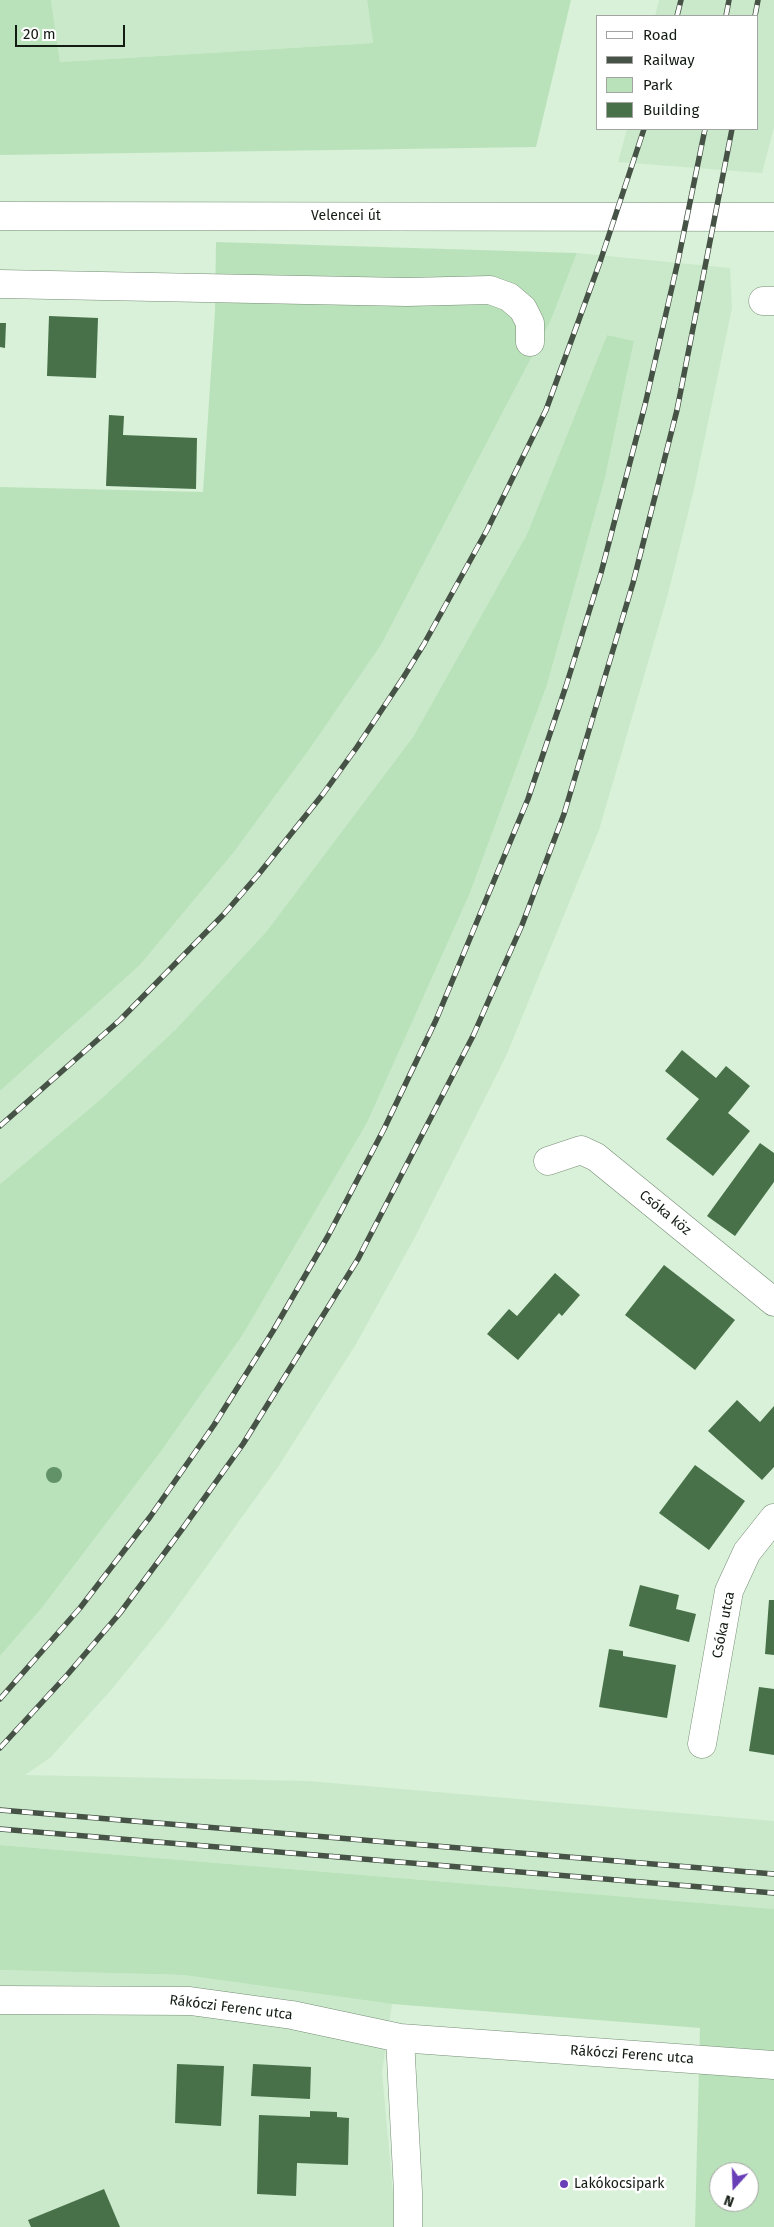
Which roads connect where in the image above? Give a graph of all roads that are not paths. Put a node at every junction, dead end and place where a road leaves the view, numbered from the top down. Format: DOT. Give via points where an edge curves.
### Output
graph roads {
  1 [pos="0,216"];
  2 [pos="774,217"];
  3 [pos="0,284"];
  4 [pos="530,342"];
  5 [pos="548,1161"];
  6 [pos="774,1302"];
  7 [pos="774,1518"];
  8 [pos="702,1744"];
  9 [pos="0,2000"];
  10 [pos="400,2038"];
  11 [pos="774,2065"];
  12 [pos="408,2227"];
  1 -- 2 [label="street, Velencei út"];
  3 -- 4 [label="street" via="397,292 490,290 509,297 523,309 530,323"];
  5 -- 6 [label="street, Csóka köz" via="581,1150 596,1157"];
  7 -- 8 [label="street, Csóka utca" via="747,1552 729,1591"];
  9 -- 10 [label="street, Rákóczi Ferenc utca" via="190,2001 292,2015"];
  10 -- 11 [label="street, Rákóczi Ferenc utca"];
  10 -- 12 [label="street"];
}
